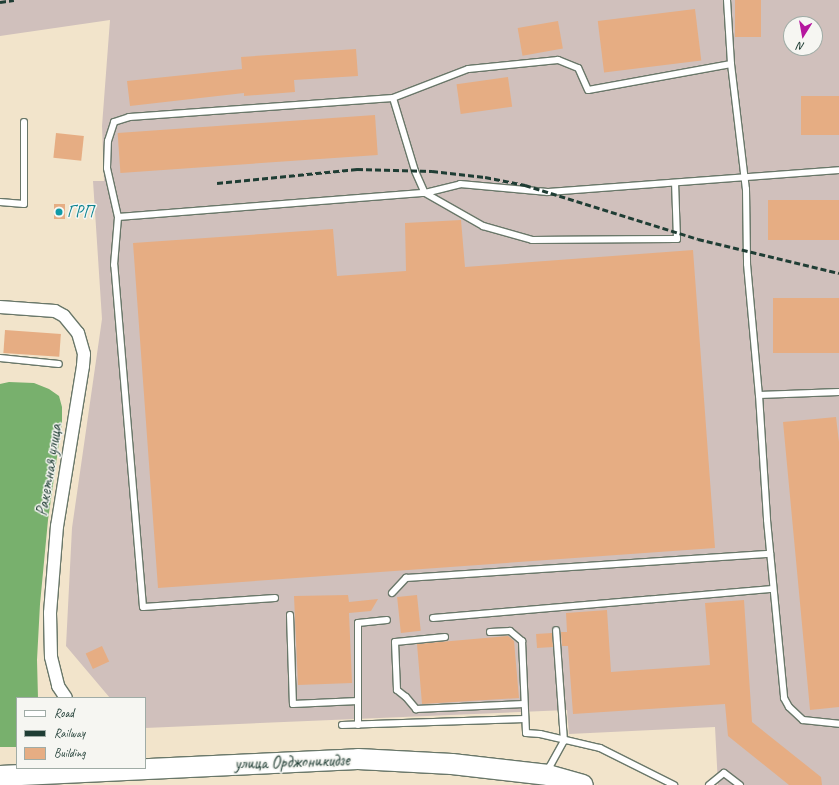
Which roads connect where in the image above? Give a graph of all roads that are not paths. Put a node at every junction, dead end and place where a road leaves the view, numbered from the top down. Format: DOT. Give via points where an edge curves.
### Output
graph roads {
  1 [pos="727,0"];
  2 [pos="731,64"];
  3 [pos="393,98"];
  4 [pos="24,122"];
  5 [pos="839,170"];
  6 [pos="745,178"];
  7 [pos="675,183"];
  8 [pos="425,192"];
  9 [pos="0,202"];
  10 [pos="118,217"];
  11 [pos="0,307"];
  12 [pos="0,358"];
  13 [pos="59,364"];
  14 [pos="839,392"];
  15 [pos="759,395"];
  16 [pos="770,554"];
  17 [pos="773,589"];
  18 [pos="392,593"];
  19 [pos="275,598"];
  20 [pos="290,615"];
  21 [pos="433,618"];
  22 [pos="387,620"];
  23 [pos="556,630"];
  24 [pos="490,632"];
  25 [pos="445,637"];
  26 [pos="65,697"];
  27 [pos="358,701"];
  28 [pos="524,704"];
  29 [pos="525,719"];
  30 [pos="839,724"];
  31 [pos="342,725"];
  32 [pos="358,725"];
  33 [pos="564,741"];
  34 [pos="146,768"];
  35 [pos="121,769"];
  36 [pos="548,774"];
  37 [pos="0,776"];
  38 [pos="582,785"];
  39 [pos="674,785"];
  40 [pos="709,785"];
  41 [pos="740,785"];
  1 -- 2 [label="lane"];
  2 -- 3 [label="lane" via="588,90 578,68 558,60 468,69"];
  2 -- 6 [label="lane"];
  3 -- 8 [label="lane" via="415,171"];
  3 -- 10 [label="lane" via="129,117 114,122 108,141 107,168"];
  4 -- 9 [label="lane" via="24,204"];
  5 -- 6 [label="lane"];
  6 -- 7 [label="lane"];
  6 -- 15 [label="lane" via="746,264"];
  7 -- 8 [label="lane" via="548,192 460,184"];
  7 -- 8 [label="lane" via="678,239 532,240 483,226"];
  8 -- 10 [label="lane"];
  10 -- 19 [label="lane" via="114,265 143,606"];
  11 -- 26 [label="street, Ракетная улица" via="55,311 64,316 78,333 84,354 57,526 50,613 51,657 58,686"];
  12 -- 13 [label="lane"];
  14 -- 15 [label="lane"];
  15 -- 16 [label="lane"];
  16 -- 17 [label="lane"];
  16 -- 18 [label="lane" via="406,578"];
  17 -- 21 [label="lane"];
  17 -- 30 [label="lane" via="784,698 789,707 803,720"];
  20 -- 27 [label="lane" via="292,704"];
  22 -- 27 [label="lane" via="358,623"];
  23 -- 33 [label="lane"];
  24 -- 28 [label="lane" via="510,631 522,641"];
  25 -- 28 [label="lane" via="395,642 397,690 416,709"];
  27 -- 32 [label="lane"];
  28 -- 29 [label="lane"];
  29 -- 32 [label="lane"];
  29 -- 33 [label="lane" via="526,733"];
  31 -- 32 [label="lane"];
  33 -- 36 [label="lane"];
  33 -- 39 [label="lane" via="600,748"];
  34 -- 36 [label="main road, улица Орджоникидзе" via="358,759 452,764"];
  35 -- 37 [label="main road, улица Орджоникидзе"];
  36 -- 38 [label="main road, улица Орджоникидзе"];
  40 -- 41 [label="lane" via="724,773"];
}
